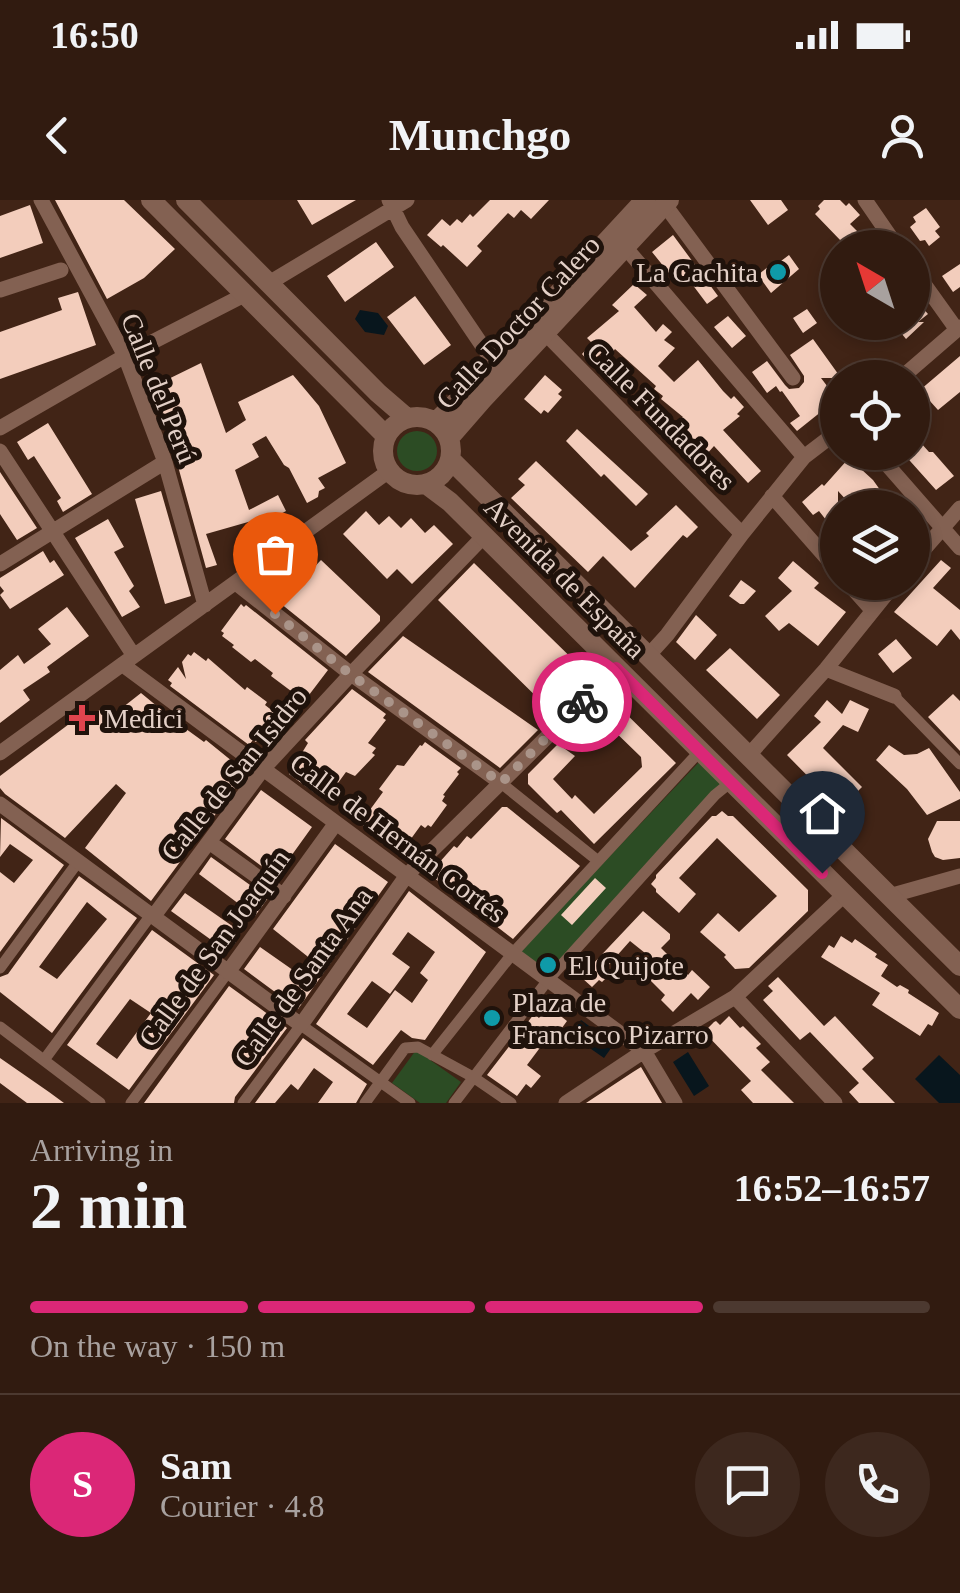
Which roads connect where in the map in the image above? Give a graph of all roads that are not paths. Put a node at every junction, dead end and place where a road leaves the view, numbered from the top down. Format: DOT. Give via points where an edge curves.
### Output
graph roads {
  1 [pos="42,200"];
  2 [pos="151,200"];
  3 [pos="186,200"];
  4 [pos="407,200"];
  5 [pos="865,200"];
  6 [pos="660,202"];
  7 [pos="390,204"];
  8 [pos="886,230"];
  9 [pos="625,247"];
  10 [pos="61,270"];
  11 [pos="269,283"];
  12 [pos="0,290"];
  13 [pos="930,292"];
  14 [pos="244,295"];
  15 [pos="958,329"];
  16 [pos="544,333"];
  17 [pos="125,356"];
  18 [pos="922,360"];
  19 [pos="494,363"];
  20 [pos="793,378"];
  21 [pos="408,418"];
  22 [pos="0,428"];
  23 [pos="442,430"];
  24 [pos="386,436"];
  25 [pos="820,445"];
  26 [pos="0,452"];
  27 [pos="804,457"];
  28 [pos="451,460"];
  29 [pos="166,462"];
  30 [pos="892,470"];
  31 [pos="390,472"];
  32 [pos="426,484"];
  33 [pos="772,496"];
  34 [pos="960,508"];
  35 [pos="943,528"];
  36 [pos="52,530"];
  37 [pos="742,534"];
  38 [pos="483,537"];
  39 [pos="930,543"];
  40 [pos="960,548"];
  41 [pos="820,551"];
  42 [pos="0,564"];
  43 [pos="236,583"];
  44 [pos="863,600"];
  45 [pos="881,600"];
  46 [pos="205,605"];
  47 [pos="872,610"];
  48 [pos="648,656"];
  49 [pos="128,661"];
  50 [pos="616,668"];
  51 [pos="826,669"];
  52 [pos="350,674"];
  53 [pos="894,696"];
  54 [pos="700,751"];
  55 [pos="0,753"];
  56 [pos="748,756"];
  57 [pos="960,764"];
  58 [pos="264,768"];
  59 [pos="731,782"];
  60 [pos="501,783"];
  61 [pos="0,804"];
  62 [pos="336,823"];
  63 [pos="209,842"];
  64 [pos="597,860"];
  65 [pos="76,866"];
  66 [pos="407,875"];
  67 [pos="960,876"];
  68 [pos="844,895"];
  69 [pos="284,896"];
  70 [pos="889,896"];
  71 [pos="150,918"];
  72 [pos="512,953"];
  73 [pos="960,966"];
  74 [pos="0,968"];
  75 [pos="228,972"];
  76 [pos="548,980"];
  77 [pos="735,997"];
  78 [pos="960,1009"];
  79 [pos="302,1025"];
  80 [pos="0,1027"];
  81 [pos="644,1051"];
  82 [pos="432,1055"];
  83 [pos="44,1060"];
  84 [pos="474,1077"];
  85 [pos="380,1082"];
  86 [pos="84,1090"];
  87 [pos="75,1103"];
  88 [pos="100,1103"];
  89 [pos="131,1103"];
  90 [pos="243,1103"];
  91 [pos="365,1103"];
  92 [pos="410,1103"];
  93 [pos="454,1103"];
  94 [pos="511,1103"];
  95 [pos="566,1103"];
  96 [pos="675,1103"];
  97 [pos="835,1103"];
  1 -- 17 [label="street, Calle del Perú"];
  2 -- 14 [label="street"];
  3 -- 11 [label="street"];
  4 -- 7 [label="street"];
  5 -- 8 [label="street"];
  6 -- 9 [label="street, Calle Doctor Calero"];
  6 -- 19 [label="street, Calle Doctor Calero"];
  6 -- 20 [label="street"];
  7 -- 11 [label="street"];
  7 -- 19 [label="street"];
  9 -- 16 [label="street, Calle Doctor Calero"];
  9 -- 27 [label="street"];
  10 -- 12 [label="street"];
  11 -- 21 [label="street"];
  13 -- 15 [label="street"];
  14 -- 17 [label="street"];
  14 -- 24 [label="street"];
  15 -- 18 [label="street"];
  16 -- 23 [label="street, Calle Doctor Calero"];
  16 -- 37 [label="street, Calle Fundadores"];
  17 -- 22 [label="street"];
  17 -- 29 [label="street, Calle del Perú"];
  19 -- 23 [label="street, Calle Doctor Calero"];
  21 -- 23 [label="street" via="422,417"];
  21 -- 24 [label="street"];
  23 -- 28 [label="street"];
  24 -- 31 [label="street"];
  25 -- 27 [label="street"];
  26 -- 36 [label="street"];
  27 -- 33 [label="street"];
  28 -- 32 [label="street"];
  28 -- 48 [label="street, Avenida de España"];
  29 -- 36 [label="street"];
  29 -- 46 [label="street, Calle del Perú"];
  30 -- 35 [label="street"];
  31 -- 32 [label="street" via="402,482"];
  31 -- 43 [label="street"];
  32 -- 38 [label="street, Avenida de España"];
  33 -- 37 [label="street"];
  33 -- 41 [label="street"];
  34 -- 35 [label="street"];
  35 -- 39 [label="street"];
  35 -- 40 [label="street"];
  36 -- 42 [label="street"];
  36 -- 49 [label="street"];
  37 -- 48 [label="street"];
  38 -- 50 [label="street, Avenida de España"];
  38 -- 52 [label="street, Calle de San Isidro"];
  43 -- 46 [label="street"];
  43 -- 52 [label="street"];
  44 -- 47 [label="street"];
  45 -- 47 [label="street"];
  46 -- 49 [label="street"];
  47 -- 51 [label="street"];
  48 -- 56 [label="street, Avenida de España"];
  49 -- 55 [label="street"];
  49 -- 58 [label="street, Calle de Hernán Cortés"];
  50 -- 54 [label="street, Avenida de España"];
  50 -- 60 [label="street, Calle de Santa Ana"];
  51 -- 53 [label="street"];
  51 -- 56 [label="street"];
  52 -- 58 [label="street, Calle de San Isidro"];
  52 -- 60 [label="street"];
  53 -- 57 [label="street"];
  54 -- 59 [label="street, Avenida de España"];
  54 -- 64 [label="street"];
  56 -- 70 [label="street, Avenida de España"];
  58 -- 62 [label="street, Calle de Hernán Cortés"];
  58 -- 63 [label="street, Calle de San Isidro"];
  59 -- 68 [label="street, Avenida de España"];
  59 -- 76 [label="street"];
  60 -- 64 [label="street"];
  60 -- 66 [label="street, Calle de Santa Ana"];
  61 -- 71 [label="street"];
  62 -- 66 [label="street, Calle de Hernán Cortés"];
  62 -- 69 [label="street, Calle de San Joaquín"];
  63 -- 69 [label="street"];
  63 -- 71 [label="street, Calle de San Isidro"];
  64 -- 72 [label="street"];
  65 -- 74 [label="street"];
  66 -- 72 [label="street, Calle de Hernán Cortés"];
  66 -- 79 [label="street, Calle de Santa Ana"];
  67 -- 70 [label="street"];
  68 -- 77 [label="street"];
  68 -- 78 [label="street, Avenida de España"];
  69 -- 75 [label="street, Calle de San Joaquín"];
  70 -- 73 [label="street, Avenida de España"];
  71 -- 75 [label="street"];
  71 -- 83 [label="street, Calle de San Isidro"];
  72 -- 76 [label="street, Calle de Hernán Cortés"];
  72 -- 82 [label="street"];
  75 -- 79 [label="street"];
  75 -- 89 [label="street, Calle de San Joaquín"];
  76 -- 81 [label="street, Calle de Hernán Cortés"];
  76 -- 84 [label="street"];
  77 -- 81 [label="street"];
  77 -- 97 [label="street"];
  79 -- 85 [label="street"];
  79 -- 90 [label="street, Calle de Santa Ana"];
  80 -- 83 [label="street"];
  81 -- 95 [label="street"];
  81 -- 96 [label="street"];
  82 -- 84 [label="street"];
  82 -- 85 [label="street" via="418,1046 405,1048"];
  83 -- 86 [label="street"];
  84 -- 93 [label="street"];
  84 -- 94 [label="street"];
  85 -- 91 [label="street"];
  85 -- 92 [label="street"];
  86 -- 87 [label="street"];
  86 -- 88 [label="street"];
}
